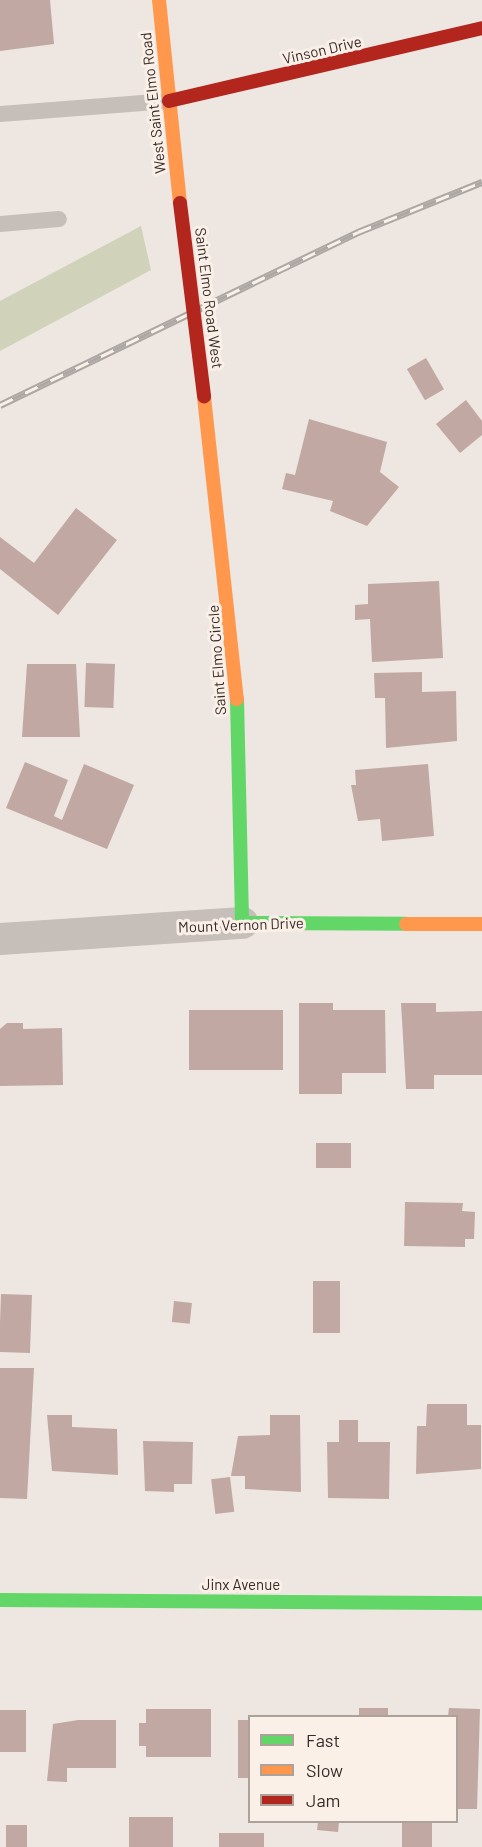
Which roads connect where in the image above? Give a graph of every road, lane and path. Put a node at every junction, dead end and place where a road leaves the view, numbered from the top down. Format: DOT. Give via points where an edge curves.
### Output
graph roads {
  1 [pos="159,0"];
  2 [pos="482,28"];
  3 [pos="169,101"];
  4 [pos="0,114"];
  5 [pos="180,203"];
  6 [pos="59,219"];
  7 [pos="0,224"];
  8 [pos="204,397"];
  9 [pos="242,923"];
  10 [pos="482,924"];
  11 [pos="0,939"];
  12 [pos="0,1600"];
  13 [pos="482,1603"];
  1 -- 3 [label="street, West Saint Elmo Road"];
  2 -- 3 [label="street, Vinson Drive"];
  3 -- 4 [label="lane"];
  3 -- 5 [label="street, West Saint Elmo Road"];
  5 -- 8 [label="street, Saint Elmo Road West, bridge"];
  6 -- 7 [label="lane"];
  8 -- 9 [label="street, Saint Elmo Circle" via="236,657"];
  9 -- 10 [label="street, Mount Vernon Drive"];
  9 -- 11 [label="street, Mount Vernon Drive"];
  12 -- 13 [label="street, Jinx Avenue"];
}
